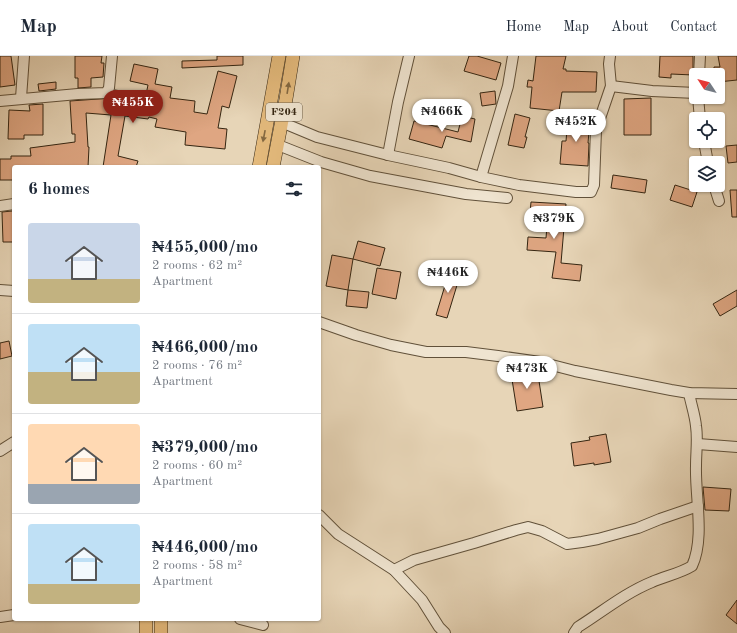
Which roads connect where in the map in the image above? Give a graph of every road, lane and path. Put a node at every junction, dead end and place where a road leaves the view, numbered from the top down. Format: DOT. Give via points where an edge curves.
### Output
graph roads {
  1 [pos="24,56"];
  2 [pos="112,56"];
  3 [pos="279,56"];
  4 [pos="293,56"];
  5 [pos="409,56"];
  6 [pos="513,56"];
  7 [pos="610,56"];
  8 [pos="700,56"];
  9 [pos="699,68"];
  10 [pos="611,86"];
  11 [pos="689,93"];
  12 [pos="21,98"];
  13 [pos="0,101"];
  14 [pos="282,122"];
  15 [pos="278,145"];
  16 [pos="388,155"];
  17 [pos="259,165"];
  18 [pos="273,165"];
  19 [pos="481,177"];
  20 [pos="716,192"];
  21 [pos="507,198"];
  22 [pos="719,201"];
  23 [pos="12,204"];
  24 [pos="0,206"];
  25 [pos="0,290"];
  26 [pos="12,291"];
  27 [pos="321,323"];
  28 [pos="689,393"];
  29 [pos="737,394"];
  30 [pos="12,443"];
  31 [pos="698,444"];
  32 [pos="737,447"];
  33 [pos="0,451"];
  34 [pos="698,506"];
  35 [pos="321,517"];
  36 [pos="394,570"];
  37 [pos="12,615"];
  38 [pos="0,617"];
  39 [pos="161,621"];
  40 [pos="248,621"];
  41 [pos="263,625"];
  42 [pos="439,631"];
  43 [pos="161,633"];
  44 [pos="574,633"];
  1 -- 12 [label="street"];
  2 -- 12 [label="street" via="109,88 106,94"];
  3 -- 17 [label="main road, F204, one-way"];
  14 -- 4 [label="main road, F204, one-way"];
  5 -- 16 [label="street"];
  6 -- 19 [label="street" via="508,86"];
  7 -- 10 [label="street"];
  8 -- 9 [label="street"];
  10 -- 11 [label="street"];
  10 -- 19 [label="street" via="596,130 594,185 591,192 519,185"];
  12 -- 13 [label="street"];
  14 -- 15 [label="main road, F204"];
  14 -- 16 [label="street" via="318,137"];
  15 -- 18 [label="main road, F204"];
  15 -- 21 [label="street" via="321,162 370,176 466,194"];
  16 -- 19 [label="street"];
  20 -- 22 [label="street"];
  23 -- 24 [label="street"];
  25 -- 26 [label="street"];
  27 -- 28 [label="street" via="363,337 419,351 466,352 540,362 582,373"];
  28 -- 29 [label="street"];
  28 -- 31 [label="street"];
  30 -- 33 [label="street"];
  31 -- 32 [label="street"];
  31 -- 34 [label="street"];
  34 -- 36 [label="street" via="638,528 567,544 528,527 414,560"];
  34 -- 44 [label="street" via="698,544 692,566 630,593 578,627"];
  35 -- 36 [label="street" via="338,534"];
  36 -- 42 [label="street" via="422,600"];
  37 -- 38 [label="street"];
  39 -- 43 [label="main road"];
  40 -- 41 [label="street"];
}
